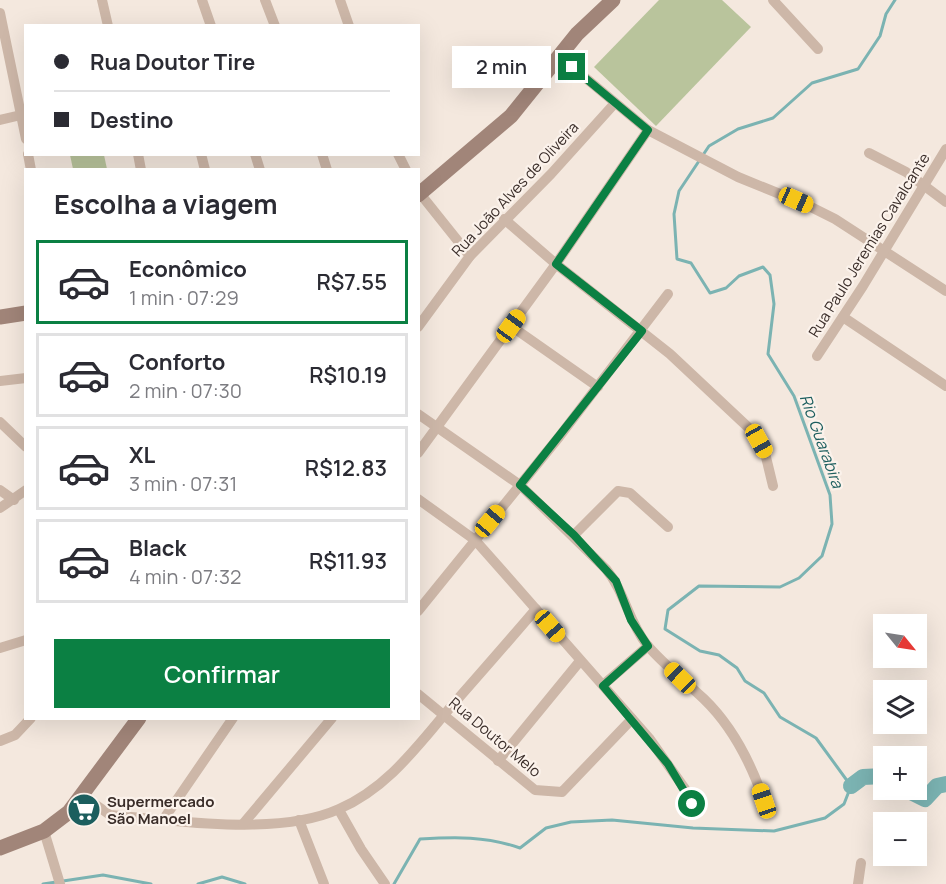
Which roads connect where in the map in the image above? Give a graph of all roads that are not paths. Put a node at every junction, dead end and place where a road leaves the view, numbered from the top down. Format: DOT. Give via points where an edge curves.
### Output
graph roads {
  1 [pos="102,0"];
  2 [pos="202,0"];
  3 [pos="265,0"];
  4 [pos="339,0"];
  5 [pos="613,0"];
  6 [pos="773,0"];
  7 [pos="0,13"];
  8 [pos="108,24"];
  9 [pos="210,24"];
  10 [pos="274,24"];
  11 [pos="348,24"];
  12 [pos="818,49"];
  13 [pos="558,55"];
  14 [pos="615,103"];
  15 [pos="21,115"];
  16 [pos="0,120"];
  17 [pos="24,129"];
  18 [pos="648,130"];
  19 [pos="946,149"];
  20 [pos="869,153"];
  21 [pos="924,185"];
  22 [pos="420,192"];
  23 [pos="420,194"];
  24 [pos="946,202"];
  25 [pos="504,219"];
  26 [pos="885,249"];
  27 [pos="470,256"];
  28 [pos="556,264"];
  29 [pos="946,291"];
  30 [pos="669,294"];
  31 [pos="24,313"];
  32 [pos="0,317"];
  33 [pos="843,317"];
  34 [pos="420,324"];
  35 [pos="511,326"];
  36 [pos="642,331"];
  37 [pos="818,356"];
  38 [pos="24,378"];
  39 [pos="0,381"];
  40 [pos="946,386"];
  41 [pos="598,387"];
  42 [pos="420,415"];
  43 [pos="0,422"];
  44 [pos="438,426"];
  45 [pos="24,445"];
  46 [pos="420,450"];
  47 [pos="520,485"];
  48 [pos="773,486"];
  49 [pos="0,490"];
  50 [pos="24,492"];
  51 [pos="14,500"];
  52 [pos="420,500"];
  53 [pos="0,508"];
  54 [pos="668,527"];
  55 [pos="574,535"];
  56 [pos="474,540"];
  57 [pos="420,608"];
  58 [pos="536,609"];
  59 [pos="24,641"];
  60 [pos="648,646"];
  61 [pos="0,648"];
  62 [pos="580,660"];
  63 [pos="603,686"];
  64 [pos="420,696"];
  65 [pos="444,715"];
  66 [pos="632,719"];
  67 [pos="29,720"];
  68 [pos="138,720"];
  69 [pos="232,720"];
  70 [pos="330,720"];
  71 [pos="0,741"];
  72 [pos="498,760"];
  73 [pos="82,795"];
  74 [pos="764,801"];
  75 [pos="692,804"];
  76 [pos="339,810"];
  77 [pos="163,820"];
  78 [pos="299,820"];
  79 [pos="243,824"];
  80 [pos="44,831"];
  81 [pos="0,848"];
  82 [pos="861,863"];
  83 [pos="60,884"];
  84 [pos="324,884"];
  85 [pos="385,884"];
  86 [pos="858,884"];
  1 -- 8 [label="street"];
  2 -- 9 [label="street"];
  3 -- 10 [label="street"];
  4 -- 11 [label="street"];
  5 -- 13 [label="main road"];
  6 -- 12 [label="street"];
  7 -- 15 [label="street"];
  13 -- 14 [label="street"];
  13 -- 22 [label="main road" via="511,116"];
  14 -- 18 [label="street"];
  14 -- 25 [label="street, Rua João Alves de Oliveira"];
  15 -- 16 [label="street"];
  15 -- 17 [label="street"];
  18 -- 26 [label="street" via="712,164 807,205"];
  18 -- 28 [label="street"];
  19 -- 21 [label="street, Rua Paulo Jeremias Cavalcante"];
  20 -- 21 [label="street"];
  21 -- 24 [label="street"];
  21 -- 26 [label="street, Rua Paulo Jeremias Cavalcante"];
  23 -- 27 [label="street"];
  25 -- 27 [label="street, Rua João Alves de Oliveira"];
  25 -- 28 [label="street"];
  26 -- 29 [label="street"];
  26 -- 33 [label="street, Rua Paulo Jeremias Cavalcante"];
  27 -- 34 [label="street, Rua João Alves de Oliveira"];
  28 -- 35 [label="street"];
  28 -- 36 [label="street"];
  30 -- 36 [label="street"];
  31 -- 32 [label="main road"];
  33 -- 37 [label="street, Rua Paulo Jeremias Cavalcante"];
  33 -- 40 [label="street"];
  35 -- 41 [label="street"];
  35 -- 44 [label="street"];
  36 -- 41 [label="street"];
  36 -- 48 [label="street" via="751,430 765,453"];
  38 -- 39 [label="street"];
  41 -- 47 [label="street"];
  42 -- 44 [label="street"];
  43 -- 45 [label="street"];
  44 -- 46 [label="street"];
  44 -- 47 [label="street"];
  47 -- 55 [label="street"];
  47 -- 56 [label="street"];
  49 -- 51 [label="street"];
  50 -- 51 [label="street"];
  51 -- 53 [label="street"];
  52 -- 56 [label="street"];
  54 -- 55 [label="street" via="630,493 618,491"];
  55 -- 60 [label="street" via="616,581 631,620"];
  56 -- 57 [label="street"];
  56 -- 58 [label="street"];
  58 -- 62 [label="street"];
  58 -- 65 [label="street"];
  59 -- 61 [label="street"];
  60 -- 63 [label="street"];
  60 -- 74 [label="street" via="718,714 752,765"];
  62 -- 63 [label="street"];
  62 -- 72 [label="street"];
  63 -- 66 [label="street"];
  64 -- 65 [label="street, Rua Doutor Melo"];
  65 -- 72 [label="street, Rua Doutor Melo"];
  65 -- 76 [label="street" via="389,777"];
  66 -- 72 [label="street, Rua Doutor Melo" via="562,792 535,790"];
  66 -- 75 [label="street" via="668,764"];
  67 -- 71 [label="street" via="15,735"];
  68 -- 73 [label="main road"];
  69 -- 77 [label="street"];
  70 -- 79 [label="street"];
  73 -- 77 [label="street" via="110,815"];
  73 -- 80 [label="main road" via="69,812"];
  76 -- 78 [label="street"];
  76 -- 85 [label="street"];
  77 -- 79 [label="street"];
  78 -- 79 [label="street"];
  78 -- 84 [label="street"];
  80 -- 81 [label="main road"];
  80 -- 83 [label="street"];
  82 -- 86 [label="street"];
}
